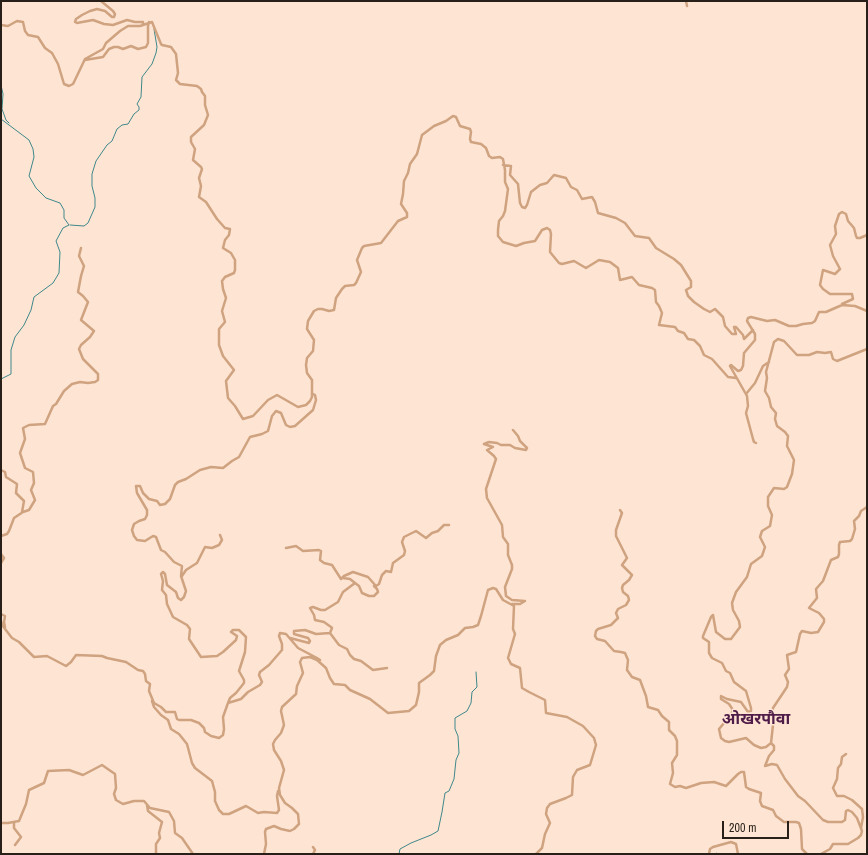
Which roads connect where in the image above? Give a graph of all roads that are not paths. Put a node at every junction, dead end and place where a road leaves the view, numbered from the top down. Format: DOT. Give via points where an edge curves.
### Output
graph roads {
  1 [pos="101,1"];
  2 [pos="686,1"];
  3 [pos="687,6"];
  4 [pos="150,22"];
  5 [pos="143,24"];
  6 [pos="1,26"];
  7 [pos="84,60"];
  8 [pos="503,165"];
  9 [pos="867,235"];
  10 [pos="81,248"];
  11 [pos="842,305"];
  12 [pos="867,311"];
  13 [pos="753,330"];
  14 [pos="867,350"];
  15 [pos="769,362"];
  16 [pos="736,378"];
  17 [pos="312,394"];
  18 [pos="746,394"];
  19 [pos="513,430"];
  20 [pos="756,443"];
  21 [pos="1,470"];
  22 [pos="867,507"];
  23 [pos="620,510"];
  24 [pos="22,513"];
  25 [pos="449,525"];
  26 [pos="1,536"];
  27 [pos="220,536"];
  28 [pos="286,548"];
  29 [pos="1,554"];
  30 [pos="1,563"];
  31 [pos="181,576"];
  32 [pos="342,578"];
  33 [pos="355,582"];
  34 [pos="374,585"];
  35 [pos="512,604"];
  36 [pos="1,614"];
  37 [pos="1,621"];
  38 [pos="5,629"];
  39 [pos="330,633"];
  40 [pos="290,638"];
  41 [pos="321,662"];
  42 [pos="387,668"];
  43 [pos="152,699"];
  44 [pos="228,703"];
  45 [pos="772,744"];
  46 [pos="846,754"];
  47 [pos="279,790"];
  48 [pos="147,805"];
  49 [pos="1,823"];
  50 [pos="15,823"];
  51 [pos="861,828"];
  52 [pos="15,845"];
  53 [pos="313,847"];
  54 [pos="156,854"];
  55 [pos="194,854"];
  56 [pos="264,854"];
  57 [pos="314,854"];
  58 [pos="536,854"];
  59 [pos="709,854"];
  60 [pos="738,854"];
  61 [pos="807,854"];
  62 [pos="821,854"];
  1 -- 5 [label="street" via="113,11 114,17 112,18 105,10 97,9 90,10 75,22 93,20 113,25 127,20"];
  2 -- 3 [label="street"];
  4 -- 5 [label="street"];
  4 -- 7 [label="street" via="146,47 114,47 103,57"];
  4 -- 17 [label="street" via="154,24 161,44 171,47 176,54 176,80 180,84 200,86 205,96 208,117 190,139 194,149 193,160 202,169 199,178 199,197 206,202 222,225 227,230 230,229 223,248 231,253 235,260 234,273 222,281 226,298 222,311 225,322 220,328 219,344 223,356 234,370 226,381 228,398 245,419 253,416 268,400 277,395 301,407 310,401"];
  5 -- 7 [label="street" via="126,28 106,43 103,49"];
  6 -- 7 [label="street" via="8,26 17,21 23,22 27,33 38,37 52,53 62,81 67,86 73,84"];
  8 -- 13 [label="street" via="511,166 510,175 518,184 522,207 525,208 527,205 531,192 547,183 554,175 566,178 582,199 592,197 598,213 625,223 635,236 649,238 656,248 674,259 691,280 691,287 686,290 688,296 710,312 715,309 732,334 736,334 736,327 744,339"];
  8 -- 16 [label="street" via="508,189 506,211 499,222 498,230 498,236 503,242 516,246 535,241 539,233 547,228 551,234 550,252 559,263 576,261 586,268 599,260 610,262 618,268 620,280 632,278 638,285 655,290 656,302 662,313 659,325 673,326 684,333 688,339 694,340 704,355 712,359 728,377"];
  8 -- 17 [label="street" via="501,158 492,158 481,144 471,142 470,129 460,126 455,116 423,133 417,154 404,181 401,204 407,217 398,221 384,241 362,248 357,260 361,272 356,283 342,289 336,298 334,310 316,310 307,323 307,329 314,340 313,350 307,358 306,365 312,380"];
  9 -- 11 [label="street" via="856,237 846,214 839,214 835,226 836,234 830,245 840,269 835,274 823,270 820,285 830,294 852,294 853,299"];
  10 -- 24 [label="street" via="79,256 84,266 78,292 88,302 81,320 94,332 79,349 83,359 98,374 98,380 72,384 53,406 45,424 29,424 23,428 25,439 20,453 25,468 33,474 34,483 31,490 35,500 31,508"];
  11 -- 12 [label="street" via="855,306"];
  11 -- 13 [label="street" via="826,312 819,312 812,324 789,326 777,321 751,317 747,321"];
  13 -- 16 [label="street" via="755,338 744,352 743,368 738,371 730,366"];
  14 -- 15 [label="street" via="837,361 833,359 831,352 797,355 786,342 778,339 774,342"];
  15 -- 18 [label="street" via="763,366"];
  15 -- 45 [label="street" via="765,391 776,413 777,426 788,436 788,446 794,456 794,468 787,487 774,488 768,497 772,515 770,526 762,531 760,537 765,547 762,556 751,564 747,577 736,592 732,603 740,627 731,639 725,639 716,632 713,615 703,636 709,642 709,653 712,658 722,663 734,682 746,692 751,708 748,712 741,702 727,700 721,696 733,710 719,729 721,738 729,742 746,738 754,746 761,748"];
  16 -- 18 [label="street"];
  17 -- 31 [label="street" via="316,400 313,410 295,426 286,425 281,414 276,411 268,431 250,437 239,457 223,468 211,467 200,470 178,482 169,501 163,505 148,498 140,486 136,486 136,494 147,510 147,515 145,519 134,524 134,536 137,540 156,537 160,548 182,566"];
  18 -- 20 [label="street" via="746,413"];
  19 -- 35 [label="street" via="526,450 497,443 484,444 493,447 487,450 496,459 486,489 487,498 502,525 512,565 505,587 506,596 512,600 524,601"];
  21 -- 24 [label="street" via="17,484 16,493 24,501"];
  22 -- 45 [label="street" via="854,521 852,539 840,542 838,557 831,560 823,581 816,589 817,598 809,608 819,613 824,622 818,632 802,631 796,652 787,655 789,670 785,675 788,682 773,708"];
  23 -- 61 [label="street" via="622,513 616,536 627,558 622,565 632,575 622,588 629,600 618,609 618,618 615,622 598,629 595,636 614,651 625,653 628,660 627,670 632,677 640,680 648,707 658,710 669,722 669,731 677,741 670,784 686,788 714,782 726,786 738,774 744,772 746,787 761,793 762,806 773,810 784,822 799,823 802,849"];
  24 -- 26 [label="street" via="14,518 7,534"];
  25 -- 34 [label="street" via="444,525 426,538 416,532 406,535 402,542 404,555 393,563 391,572 384,572 379,584"];
  27 -- 31 [label="street" via="222,540 219,544 212,548 204,547 197,563"];
  28 -- 32 [label="street" via="296,546 304,551 320,551 320,560 332,565 339,578"];
  29 -- 30 [label="street" via="4,558"];
  31 -- 44 [label="street" via="186,591 181,600 167,585 163,572 162,590 173,617 190,629 189,639 201,657 217,656 222,652 236,640 233,630 239,630 246,637 245,652 239,671 244,683"];
  32 -- 33 [label="street"];
  32 -- 34 [label="street" via="353,572 368,577"];
  33 -- 34 [label="street" via="366,596 374,596 378,592"];
  33 -- 39 [label="street" via="343,592 338,602 324,610 310,608 315,620 331,626"];
  35 -- 41 [label="street" via="503,600 496,589 488,590 478,625 465,628 458,636 440,645 434,671 419,683 416,705 409,711 388,713 345,685 334,684"];
  35 -- 58 [label="street" via="515,634 508,658 512,664 520,668 522,688 545,700 546,713 568,717 583,726 594,738 596,745 590,764 578,770 573,777 572,795 550,804 547,808 546,814 550,823 542,848"];
  36 -- 38 [label="street" via="5,616"];
  37 -- 38 [label="street"];
  38 -- 43 [label="street" via="35,658 46,656 66,666 78,655 102,656 126,662 144,672 146,681 150,684"];
  39 -- 40 [label="street" via="294,631 294,634 308,638 309,643"];
  39 -- 42 [label="street" via="339,645 348,650 351,657 370,669"];
  40 -- 41 [label="street" via="298,648"];
  40 -- 44 [label="street" via="283,633 279,635 282,650 275,660 260,672 260,685 241,699"];
  41 -- 47 [label="street" via="310,657 302,658 300,662 303,673 296,694 283,704 281,709 284,725 273,744 284,770"];
  43 -- 44 [label="street" via="166,712 175,712 178,719 199,723 207,734 216,738 222,737 224,732 223,717"];
  43 -- 47 [label="street" via="153,705 168,720 170,728 187,744 195,768 212,781 215,802 223,814 246,806 258,813 276,813 279,810"];
  45 -- 51 [label="street" via="774,750 765,766 777,765 798,796 826,821 843,822 848,810 857,818"];
  46 -- 51 [label="street" via="842,757 833,788 838,796 852,800 862,809"];
  47 -- 56 [label="street" via="283,801 298,814 299,824 290,831 274,826 266,829"];
  48 -- 50 [label="street" via="142,801 125,804 116,800 116,774 104,765 83,775 69,770 50,771 44,784 29,790 19,821"];
  48 -- 54 [label="street" via="148,811 162,822"];
  48 -- 55 [label="street" via="169,812 174,822 175,833"];
  49 -- 50 [label="street"];
  50 -- 52 [label="street" via="14,828 21,836"];
  51 -- 62 [label="street" via="861,835 851,843 834,844"];
  53 -- 57 [label="street"];
  59 -- 60 [label="street" via="710,848 731,842 736,844"];
}
